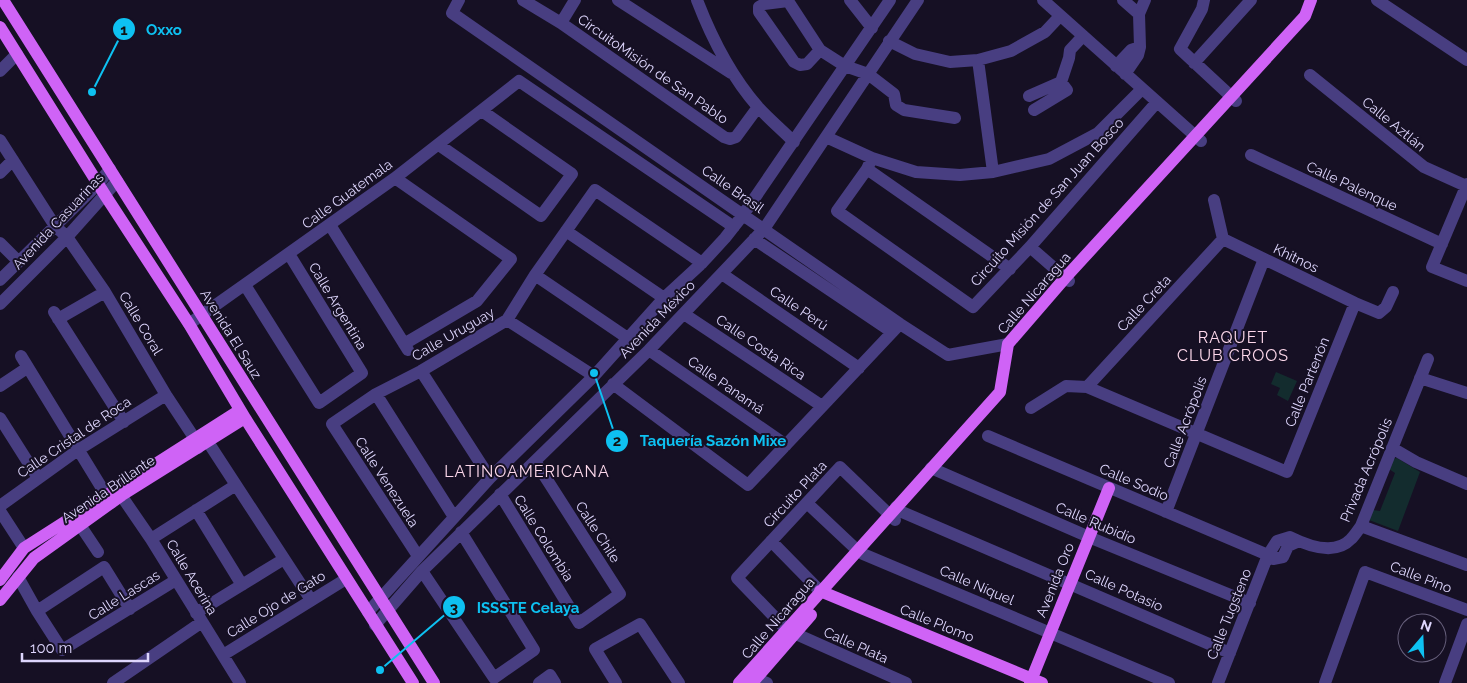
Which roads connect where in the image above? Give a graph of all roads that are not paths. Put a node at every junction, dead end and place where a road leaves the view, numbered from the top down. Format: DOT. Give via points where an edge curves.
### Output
graph roads {
  1 [pos="3,0"];
  2 [pos="459,0"];
  3 [pos="523,0"];
  4 [pos="575,0"];
  5 [pos="618,0"];
  6 [pos="697,0"];
  7 [pos="850,0"];
  8 [pos="890,0"];
  9 [pos="918,0"];
  10 [pos="1123,0"];
  11 [pos="1145,0"];
  12 [pos="1204,0"];
  13 [pos="1250,0"];
  14 [pos="1311,0"];
  15 [pos="1316,0"];
  16 [pos="1377,0"];
  17 [pos="1053,6"];
  18 [pos="1139,14"];
  19 [pos="561,23"];
  20 [pos="0,27"];
  21 [pos="872,28"];
  22 [pos="26,36"];
  23 [pos="1086,39"];
  24 [pos="889,41"];
  25 [pos="15,50"];
  26 [pos="820,50"];
  27 [pos="978,60"];
  28 [pos="1467,60"];
  29 [pos="1194,63"];
  30 [pos="845,66"];
  31 [pos="1121,70"];
  32 [pos="0,72"];
  33 [pos="868,74"];
  34 [pos="734,75"];
  35 [pos="1310,75"];
  36 [pos="1061,82"];
  37 [pos="1142,89"];
  38 [pos="1234,99"];
  39 [pos="1156,102"];
  40 [pos="758,107"];
  41 [pos="482,112"];
  42 [pos="954,118"];
  43 [pos="1098,133"];
  44 [pos="826,136"];
  45 [pos="1198,139"];
  46 [pos="0,140"];
  47 [pos="794,142"];
  48 [pos="438,145"];
  49 [pos="1116,148"];
  50 [pos="1251,154"];
  51 [pos="12,160"];
  52 [pos="869,164"];
  53 [pos="110,170"];
  54 [pos="993,172"];
  55 [pos="0,173"];
  56 [pos="395,178"];
  57 [pos="117,181"];
  58 [pos="98,184"];
  59 [pos="1467,185"];
  60 [pos="105,195"];
  61 [pos="1214,200"];
  62 [pos="1464,201"];
  63 [pos="744,215"];
  64 [pos="330,224"];
  65 [pos="55,226"];
  66 [pos="734,227"];
  67 [pos="764,229"];
  68 [pos="566,231"];
  69 [pos="67,237"];
  70 [pos="725,238"];
  71 [pos="1223,239"];
  72 [pos="754,240"];
  73 [pos="0,243"];
  74 [pos="1442,244"];
  75 [pos="1030,247"];
  76 [pos="741,253"];
  77 [pos="289,254"];
  78 [pos="1264,259"];
  79 [pos="18,261"];
  80 [pos="702,263"];
  81 [pos="1010,269"];
  82 [pos="722,274"];
  83 [pos="535,276"];
  84 [pos="0,280"];
  85 [pos="1067,280"];
  86 [pos="1467,281"];
  87 [pos="245,285"];
  88 [pos="105,292"];
  89 [pos="1393,292"];
  90 [pos="664,298"];
  91 [pos="1356,303"];
  92 [pos="0,304"];
  93 [pos="201,314"];
  94 [pos="684,314"];
  95 [pos="507,320"];
  96 [pos="189,324"];
  97 [pos="896,328"];
  98 [pos="629,339"];
  99 [pos="1012,344"];
  100 [pos="649,350"];
  101 [pos="20,356"];
  102 [pos="1428,359"];
  103 [pos="28,368"];
  104 [pos="859,368"];
  105 [pos="421,370"];
  106 [pos="594,376"];
  107 [pos="1420,378"];
  108 [pos="613,384"];
  109 [pos="0,386"];
  110 [pos="1087,387"];
  111 [pos="1467,393"];
  112 [pos="376,394"];
  113 [pos="166,395"];
  114 [pos="822,406"];
  115 [pos="1031,408"];
  116 [pos="242,414"];
  117 [pos="0,418"];
  118 [pos="124,422"];
  119 [pos="332,424"];
  120 [pos="1197,434"];
  121 [pos="988,436"];
  122 [pos="200,443"];
  123 [pos="786,445"];
  124 [pos="1392,448"];
  125 [pos="78,450"];
  126 [pos="535,461"];
  127 [pos="934,470"];
  128 [pos="38,478"];
  129 [pos="490,478"];
  130 [pos="236,484"];
  131 [pos="1467,484"];
  132 [pos="1112,490"];
  133 [pos="500,494"];
  134 [pos="114,495"];
  135 [pos="807,503"];
  136 [pos="0,506"];
  137 [pos="196,510"];
  138 [pos="0,511"];
  139 [pos="1166,512"];
  140 [pos="895,513"];
  141 [pos="454,517"];
  142 [pos="80,525"];
  143 [pos="1361,526"];
  144 [pos="461,532"];
  145 [pos="1093,538"];
  146 [pos="151,539"];
  147 [pos="771,541"];
  148 [pos="24,548"];
  149 [pos="98,552"];
  150 [pos="860,552"];
  151 [pos="418,556"];
  152 [pos="1268,556"];
  153 [pos="284,559"];
  154 [pos="1467,565"];
  155 [pos="422,571"];
  156 [pos="18,577"];
  157 [pos="346,579"];
  158 [pos="0,580"];
  159 [pos="176,580"];
  160 [pos="242,585"];
  161 [pos="1074,585"];
  162 [pos="824,593"];
  163 [pos="381,598"];
  164 [pos="0,600"];
  165 [pos="311,600"];
  166 [pos="1250,603"];
  167 [pos="130,609"];
  168 [pos="388,610"];
  169 [pos="1467,610"];
  170 [pos="37,611"];
  171 [pos="368,612"];
  172 [pos="199,618"];
  173 [pos="579,623"];
  174 [pos="1467,624"];
  175 [pos="375,625"];
  176 [pos="791,632"];
  177 [pos="1054,633"];
  178 [pos="1230,653"];
  179 [pos="223,655"];
  180 [pos="553,679"];
  181 [pos="759,682"];
  182 [pos="1036,682"];
  183 [pos="113,683"];
  184 [pos="240,683"];
  185 [pos="413,683"];
  186 [pos="434,683"];
  187 [pos="539,683"];
  188 [pos="616,683"];
  189 [pos="679,683"];
  190 [pos="739,683"];
  191 [pos="906,683"];
  192 [pos="1169,683"];
  193 [pos="1218,683"];
  194 [pos="1325,683"];
  195 [pos="1445,683"];
  1 -- 22 [label="main road, Avenida El Sauz"];
  2 -- 63 [label="street, Calle Brasil" via="452,13"];
  3 -- 19 [label="street, CircuitoMisión de San Pablo"];
  4 -- 19 [label="street"];
  5 -- 34 [label="street"];
  6 -- 34 [label="street" via="710,34"];
  7 -- 21 [label="street"];
  8 -- 21 [label="street, Avenida México"];
  9 -- 24 [label="street, Avenida México"];
  10 -- 18 [label="street"];
  11 -- 18 [label="street"];
  12 -- 29 [label="street" via="1180,49"];
  13 -- 29 [label="street"];
  14 -- 38 [label="main road, Calle Nicaragua" via="1305,16"];
  15 -- 38 [label="main road, Calle Nicaragua" via="1310,17"];
  16 -- 28 [label="street"];
  17 -- 23 [label="street"];
  17 -- 27 [label="street" via="1045,32 1011,51"];
  18 -- 31 [label="street" via="1140,46 1131,50"];
  19 -- 40 [label="street, CircuitoMisión de San Pablo" via="724,137 736,137"];
  20 -- 25 [label="main road"];
  21 -- 30 [label="street, Avenida México"];
  22 -- 25 [label="main road"];
  22 -- 53 [label="main road, Avenida El Sauz"];
  23 -- 31 [label="street"];
  23 -- 36 [label="street" via="1070,50"];
  24 -- 27 [label="street" via="915,54 950,62"];
  24 -- 33 [label="street, Avenida México"];
  25 -- 32 [label="street"];
  25 -- 58 [label="main road"];
  26 -- 26 [label="street" via="807,64 800,66 794,62 759,12 759,7 788,1"];
  26 -- 30 [label="street"];
  27 -- 54 [label="street"];
  29 -- 38 [label="street"];
  30 -- 33 [label="street"];
  30 -- 47 [label="street, Avenida México"];
  31 -- 37 [label="street"];
  33 -- 42 [label="street" via="894,94 896,104 904,110"];
  33 -- 44 [label="street, Avenida México"];
  34 -- 40 [label="street"];
  35 -- 59 [label="street, Calle Aztlán" via="1424,167"];
  36 -- 36 [label="street" via="1067,90 1036,108 1030,95"];
  37 -- 39 [label="street"];
  37 -- 43 [label="street"];
  38 -- 45 [label="main road, Calle Nicaragua"];
  39 -- 45 [label="street"];
  39 -- 49 [label="street, Circuito Misión de San Juan Bosco"];
  40 -- 47 [label="street"];
  41 -- 48 [label="street, Calle Guatemala"];
  41 -- 48 [label="street" via="572,174 541,216"];
  41 -- 66 [label="street, Calle Guatemala" via="519,81"];
  43 -- 49 [label="street"];
  43 -- 54 [label="street" via="1050,159"];
  44 -- 52 [label="street"];
  44 -- 67 [label="street, Avenida México"];
  45 -- 85 [label="main road, Calle Nicaragua"];
  46 -- 51 [label="street, Calle Coral"];
  47 -- 63 [label="street, Avenida México"];
  48 -- 56 [label="street, Calle Guatemala"];
  49 -- 75 [label="street, Circuito Misión de San Juan Bosco"];
  50 -- 74 [label="street, Calle Palenque"];
  51 -- 55 [label="street"];
  51 -- 65 [label="street, Calle Coral"];
  52 -- 54 [label="street" via="960,175"];
  52 -- 81 [label="street"];
  52 -- 81 [label="street, Circuito Misión de San Juan Bosco" via="837,211 973,307"];
  53 -- 57 [label="main road, Avenida El Sauz"];
  53 -- 58 [label="street, Avenida Casuarinas"];
  56 -- 64 [label="street, Calle Guatemala"];
  56 -- 64 [label="street, Calle Uruguay" via="511,259 477,301 406,347"];
  57 -- 60 [label="street, Avenida Casuarinas"];
  57 -- 93 [label="main road, Avenida El Sauz"];
  58 -- 60 [label="main road"];
  58 -- 65 [label="street, Avenida Casuarinas"];
  59 -- 62 [label="street"];
  60 -- 69 [label="street, Avenida Casuarinas"];
  60 -- 96 [label="main road"];
  61 -- 71 [label="street"];
  62 -- 74 [label="street"];
  63 -- 66 [label="street, Avenida México"];
  63 -- 67 [label="street, Calle Brasil"];
  64 -- 77 [label="street, Calle Guatemala"];
  65 -- 69 [label="street, Calle Coral"];
  65 -- 79 [label="street, Avenida Casuarinas"];
  66 -- 70 [label="street, Avenida México"];
  67 -- 72 [label="street, Avenida México"];
  67 -- 97 [label="street, Calle Brasil"];
  68 -- 80 [label="street, Calle Uruguay" via="595,190"];
  68 -- 83 [label="street, Calle Uruguay"];
  68 -- 90 [label="street"];
  69 -- 88 [label="street, Calle Coral"];
  69 -- 92 [label="street, Avenida Casuarinas"];
  70 -- 76 [label="street"];
  70 -- 80 [label="street, Avenida México"];
  71 -- 78 [label="street, Khitnos"];
  71 -- 110 [label="street, Calle Creta"];
  72 -- 76 [label="street, Avenida México"];
  72 -- 97 [label="street"];
  73 -- 79 [label="street"];
  74 -- 86 [label="street" via="1432,267"];
  75 -- 81 [label="street, Circuito Misión de San Juan Bosco"];
  75 -- 85 [label="street"];
  76 -- 82 [label="street, Avenida México"];
  77 -- 87 [label="street, Calle Guatemala"];
  77 -- 87 [label="street, Calle Argentina" via="362,373 319,403"];
  78 -- 91 [label="street, Khitnos"];
  78 -- 120 [label="street, Calle Acrópolis"];
  79 -- 84 [label="street, Avenida Casuarinas"];
  80 -- 90 [label="street, Avenida México"];
  82 -- 94 [label="street, Avenida México"];
  82 -- 104 [label="street, Calle Perú"];
  83 -- 95 [label="street, Calle Uruguay"];
  83 -- 98 [label="street"];
  85 -- 99 [label="main road, Calle Nicaragua"];
  87 -- 93 [label="street, Calle Guatemala"];
  88 -- 113 [label="street, Calle Coral"];
  88 -- 118 [label="street" via="56,316"];
  89 -- 91 [label="street, Khitnos" via="1386,308 1379,313"];
  90 -- 98 [label="street, Avenida México"];
  91 -- 120 [label="street, Calle Partenón" via="1287,472"];
  93 -- 96 [label="street, Calle Guatemala"];
  93 -- 163 [label="main road, Avenida El Sauz"];
  94 -- 100 [label="street, Avenida México"];
  94 -- 114 [label="street, Calle Costa Rica"];
  95 -- 105 [label="street, Calle Uruguay"];
  95 -- 106 [label="street"];
  96 -- 116 [label="main road"];
  97 -- 99 [label="street, Calle Brasil" via="948,355"];
  97 -- 104 [label="street"];
  98 -- 106 [label="street, Avenida México"];
  99 -- 127 [label="main road, Calle Nicaragua" via="1008,396"];
  100 -- 108 [label="street, Avenida México"];
  100 -- 123 [label="street, Calle Panamá"];
  101 -- 103 [label="street, Calle Acerina"];
  102 -- 107 [label="street, Privada Acrópolis"];
  103 -- 109 [label="street"];
  103 -- 125 [label="street, Calle Acerina"];
  104 -- 114 [label="street"];
  105 -- 112 [label="street, Calle Uruguay"];
  105 -- 129 [label="street"];
  106 -- 129 [label="street, Avenida México"];
  107 -- 111 [label="street"];
  107 -- 124 [label="street, Privada Acrópolis"];
  108 -- 123 [label="street" via="748,485"];
  108 -- 126 [label="street, Avenida México"];
  110 -- 115 [label="street" via="1066,386"];
  110 -- 120 [label="street"];
  112 -- 119 [label="street, Calle Uruguay"];
  112 -- 141 [label="street"];
  113 -- 118 [label="street, Calle Cristal de Roca"];
  113 -- 122 [label="street, Calle Coral"];
  114 -- 123 [label="street"];
  116 -- 122 [label="main road, Avenida Brillante"];
  116 -- 157 [label="main road"];
  117 -- 128 [label="street"];
  118 -- 125 [label="street, Calle Cristal de Roca"];
  119 -- 151 [label="street, Calle Venezuela"];
  120 -- 139 [label="street, Calle Acrópolis"];
  121 -- 132 [label="street, Calle Sodio"];
  122 -- 130 [label="street, Calle Coral"];
  122 -- 134 [label="main road, Avenida Brillante"];
  124 -- 131 [label="street"];
  124 -- 143 [label="street, Privada Acrópolis"];
  125 -- 128 [label="street, Calle Cristal de Roca"];
  125 -- 134 [label="street, Calle Acerina"];
  126 -- 133 [label="street, Avenida México"];
  126 -- 173 [label="street, Calle Chile" via="620,594"];
  127 -- 140 [label="main road, Calle Nicaragua"];
  127 -- 145 [label="street, Calle Rubidio"];
  128 -- 136 [label="street, Calle Cristal de Roca"];
  129 -- 141 [label="street, Avenida México"];
  130 -- 137 [label="street"];
  130 -- 153 [label="street, Calle Coral"];
  132 -- 139 [label="street, Calle Sodio"];
  132 -- 145 [label="main road, Avenida Oro"];
  133 -- 144 [label="street, Avenida México"];
  133 -- 173 [label="street, Calle Colombia"];
  134 -- 142 [label="main road, Avenida Brillante"];
  134 -- 146 [label="street, Calle Acerina"];
  134 -- 148 [label="main road, Avenida Brillante"];
  135 -- 140 [label="street, Circuito Plata" via="840,467"];
  135 -- 147 [label="street, Circuito Plata"];
  135 -- 150 [label="street"];
  137 -- 146 [label="street"];
  137 -- 160 [label="street"];
  138 -- 148 [label="street"];
  139 -- 152 [label="street, Calle Sodio"];
  140 -- 150 [label="main road, Calle Nicaragua"];
  140 -- 161 [label="street, Calle Potasio"];
  141 -- 151 [label="street, Avenida México"];
  142 -- 149 [label="street"];
  142 -- 156 [label="main road, Avenida Brillante" via="34,558"];
  143 -- 152 [label="street, Privada Acrópolis" via="1351,540 1340,547 1325,548 1290,537 1277,541"];
  143 -- 154 [label="street"];
  144 -- 155 [label="street, Avenida México"];
  144 -- 155 [label="street" via="534,650 494,678"];
  145 -- 161 [label="main road, Avenida Oro"];
  145 -- 166 [label="street, Calle Rubidio"];
  146 -- 159 [label="street, Calle Acerina"];
  147 -- 162 [label="street, Circuito Plata"];
  147 -- 176 [label="street, Circuito Plata" via="737,578"];
  148 -- 158 [label="main road, Avenida Brillante"];
  150 -- 162 [label="main road, Calle Nicaragua"];
  150 -- 177 [label="street, Calle Níquel"];
  151 -- 163 [label="street, Avenida México"];
  152 -- 166 [label="street, Calle Tugsteno"];
  153 -- 160 [label="street"];
  153 -- 165 [label="street, Calle Coral"];
  155 -- 168 [label="street, Avenida México"];
  156 -- 164 [label="main road, Avenida Brillante"];
  156 -- 170 [label="street"];
  157 -- 165 [label="street, Calle Ojo de Gato"];
  157 -- 171 [label="main road"];
  159 -- 167 [label="street, Calle Lascas"];
  159 -- 172 [label="street, Calle Acerina"];
  160 -- 172 [label="street"];
  161 -- 177 [label="main road, Avenida Oro"];
  161 -- 178 [label="street, Calle Potasio"];
  162 -- 176 [label="main road, Calle Nicaragua"];
  162 -- 182 [label="main road, Calle Plomo"];
  163 -- 168 [label="main road, Avenida El Sauz"];
  163 -- 171 [label="street, Avenida México"];
  165 -- 179 [label="street, Calle Ojo de Gato"];
  166 -- 178 [label="street, Calle Tugsteno"];
  167 -- 170 [label="street, Calle Lascas" via="62,650"];
  167 -- 170 [label="street" via="104,567"];
  168 -- 175 [label="street, Avenida México"];
  168 -- 186 [label="main road, Avenida El Sauz"];
  169 -- 194 [label="street, Calle Pino" via="1365,572"];
  171 -- 175 [label="main road"];
  172 -- 179 [label="street, Calle Acerina"];
  172 -- 183 [label="street"];
  174 -- 195 [label="street"];
  175 -- 185 [label="main road"];
  176 -- 181 [label="main road, Calle Nicaragua"];
  176 -- 190 [label="main road, Calle Nicaragua"];
  176 -- 191 [label="street, Calle Plata"];
  177 -- 182 [label="main road, Avenida Oro"];
  177 -- 192 [label="street, Calle Níquel"];
  178 -- 193 [label="street, Calle Tugsteno"];
  179 -- 184 [label="street, Calle Acerina"];
  180 -- 187 [label="street"];
  188 -- 189 [label="street" via="595,649 640,624"];
}
